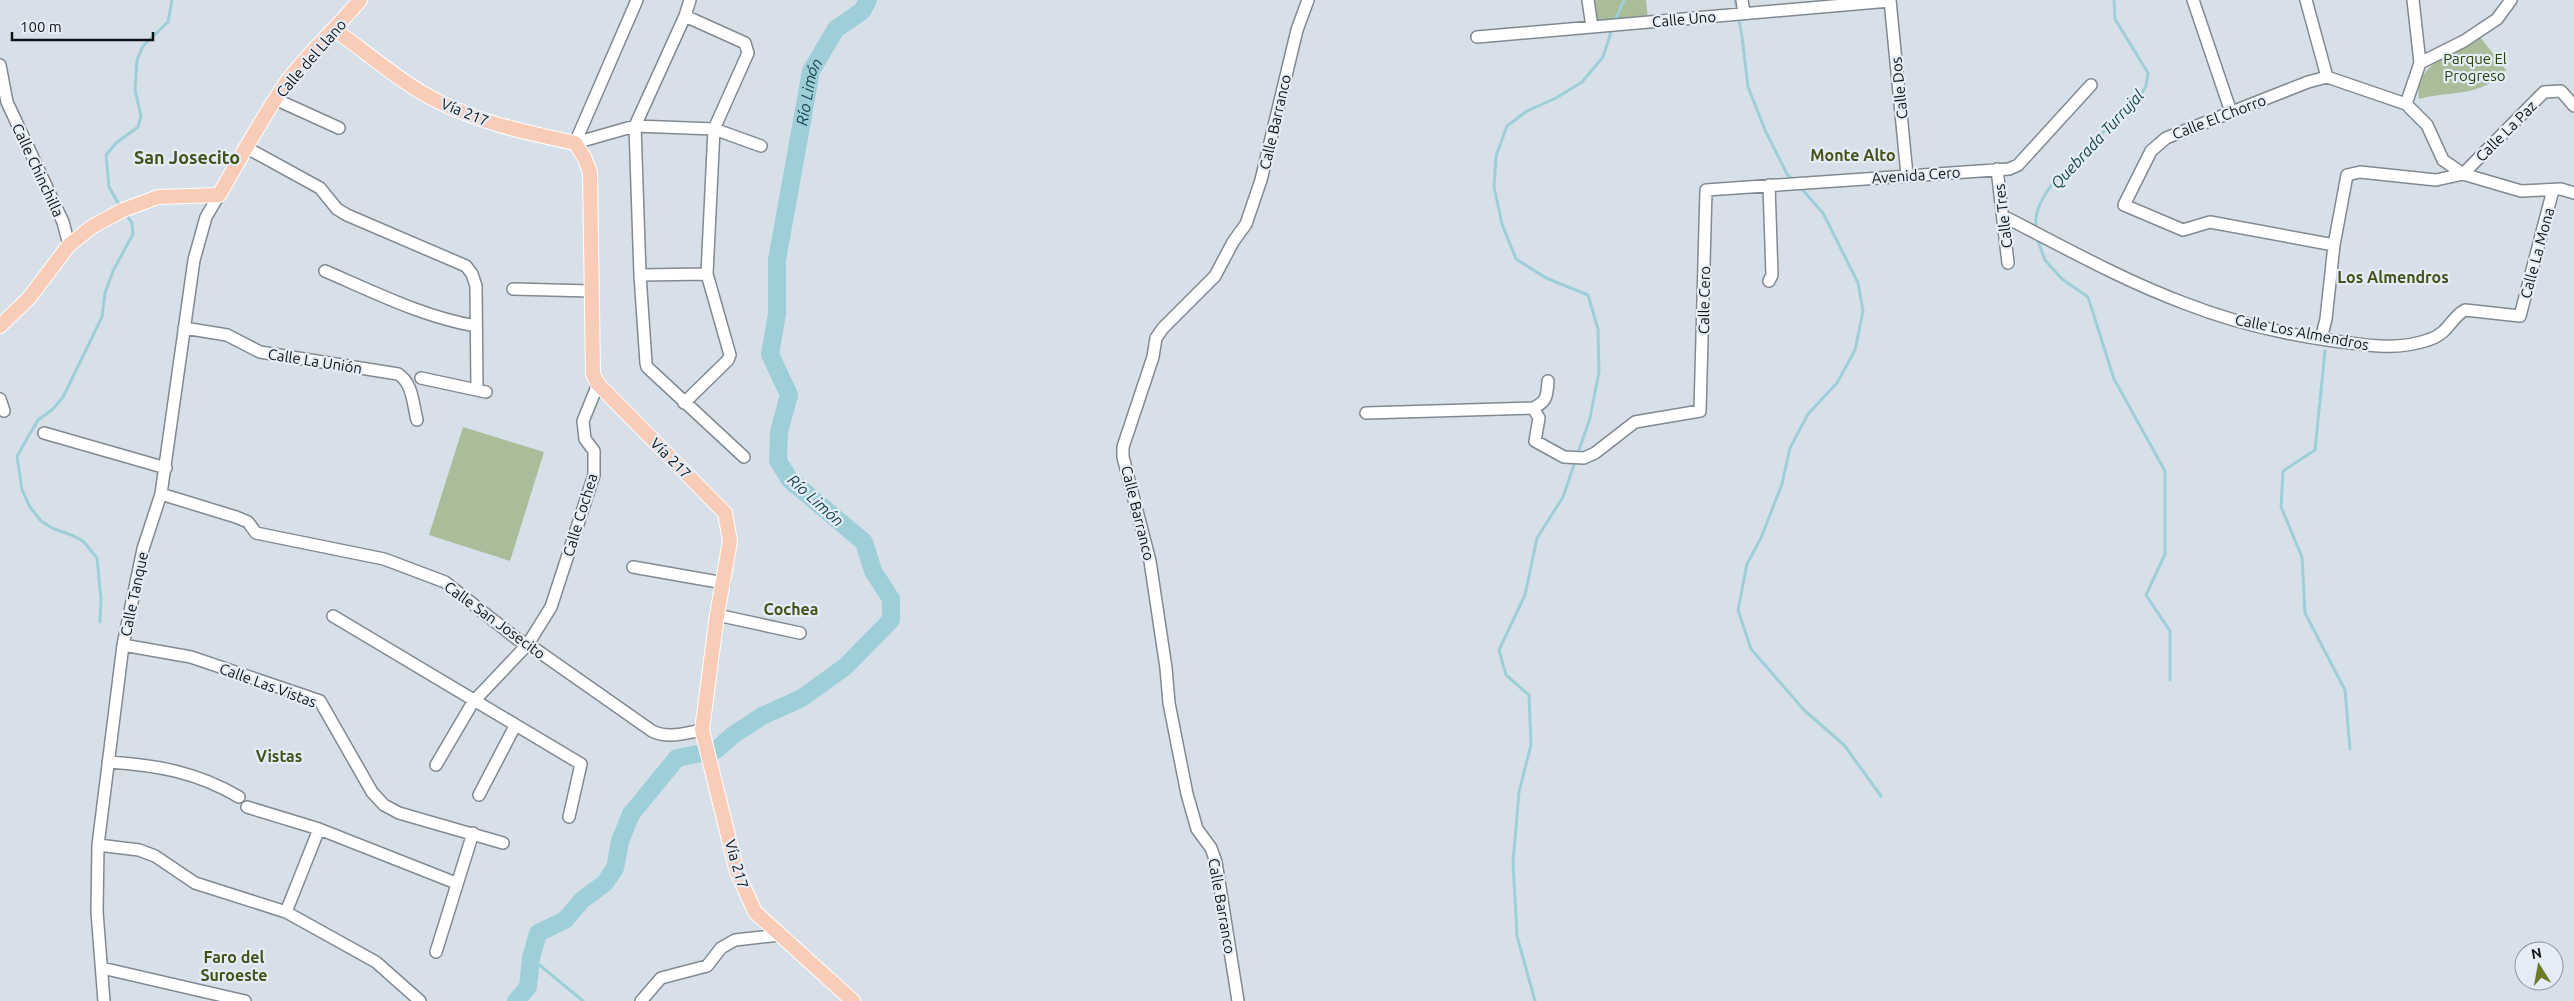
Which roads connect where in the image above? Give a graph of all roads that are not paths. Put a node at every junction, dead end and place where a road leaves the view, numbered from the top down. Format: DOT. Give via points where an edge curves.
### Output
graph roads {
  1 [pos="360,0"];
  2 [pos="637,0"];
  3 [pos="690,0"];
  4 [pos="1308,0"];
  5 [pos="1588,0"];
  6 [pos="1742,0"];
  7 [pos="1890,0"];
  8 [pos="2193,0"];
  9 [pos="2306,0"];
  10 [pos="2413,0"];
  11 [pos="2511,0"];
  12 [pos="1744,13"];
  13 [pos="685,16"];
  14 [pos="1592,27"];
  15 [pos="335,30"];
  16 [pos="1477,37"];
  17 [pos="2420,63"];
  18 [pos="0,65"];
  19 [pos="2327,77"];
  20 [pos="2091,85"];
  21 [pos="276,99"];
  22 [pos="2406,104"];
  23 [pos="2574,106"];
  24 [pos="2231,112"];
  25 [pos="635,126"];
  26 [pos="339,128"];
  27 [pos="714,129"];
  28 [pos="575,143"];
  29 [pos="761,146"];
  30 [pos="247,148"];
  31 [pos="1997,169"];
  32 [pos="2463,174"];
  33 [pos="1907,175"];
  34 [pos="1769,185"];
  35 [pos="1706,190"];
  36 [pos="2553,190"];
  37 [pos="2574,193"];
  38 [pos="219,195"];
  39 [pos="2003,216"];
  40 [pos="69,245"];
  41 [pos="2334,245"];
  42 [pos="2008,263"];
  43 [pos="325,271"];
  44 [pos="707,274"];
  45 [pos="640,276"];
  46 [pos="1768,280"];
  47 [pos="513,289"];
  48 [pos="591,291"];
  49 [pos="2520,316"];
  50 [pos="0,326"];
  51 [pos="476,326"];
  52 [pos="184,328"];
  53 [pos="2321,339"];
  54 [pos="421,378"];
  55 [pos="1548,381"];
  56 [pos="598,384"];
  57 [pos="0,399"];
  58 [pos="684,403"];
  59 [pos="1533,408"];
  60 [pos="4,411"];
  61 [pos="1366,413"];
  62 [pos="417,420"];
  63 [pos="44,433"];
  64 [pos="744,457"];
  65 [pos="166,468"];
  66 [pos="161,494"];
  67 [pos="633,566"];
  68 [pos="724,584"];
  69 [pos="717,615"];
  70 [pos="333,616"];
  71 [pos="800,633"];
  72 [pos="528,644"];
  73 [pos="122,645"];
  74 [pos="473,702"];
  75 [pos="515,726"];
  76 [pos="702,730"];
  77 [pos="108,762"];
  78 [pos="436,765"];
  79 [pos="479,795"];
  80 [pos="239,797"];
  81 [pos="247,807"];
  82 [pos="569,817"];
  83 [pos="319,830"];
  84 [pos="473,833"];
  85 [pos="503,843"];
  86 [pos="98,845"];
  87 [pos="456,883"];
  88 [pos="286,912"];
  89 [pos="780,935"];
  90 [pos="436,952"];
  91 [pos="102,968"];
  92 [pos="104,1001"];
  93 [pos="245,1001"];
  94 [pos="420,1001"];
  95 [pos="641,1001"];
  96 [pos="851,1001"];
  97 [pos="1238,1001"];
  1 -- 15 [label="main road, Calle del Llano"];
  2 -- 28 [label="street"];
  3 -- 13 [label="street"];
  4 -- 97 [label="street, Calle Barranco" via="1297,30 1262,180 1246,224 1215,276 1156,338 1153,357 1123,446 1128,481 1150,561 1173,732 1197,829 1211,848 1216,862"];
  5 -- 14 [label="street"];
  6 -- 12 [label="street"];
  7 -- 12 [label="street, Calle Uno"];
  7 -- 33 [label="street, Calle Dos"];
  8 -- 24 [label="street"];
  9 -- 19 [label="street"];
  10 -- 17 [label="street"];
  11 -- 17 [label="street" via="2496,19 2464,41"];
  12 -- 14 [label="street, Calle Uno"];
  13 -- 25 [label="street"];
  13 -- 27 [label="street" via="745,43 748,48"];
  14 -- 16 [label="street, Calle Uno"];
  15 -- 21 [label="main road, Calle del Llano" via="288,81"];
  15 -- 28 [label="main road, Vía 217" via="425,95 469,116 512,130"];
  17 -- 22 [label="street"];
  18 -- 40 [label="street, Calle Chinchilla" via="7,102 63,222"];
  19 -- 22 [label="street"];
  19 -- 24 [label="street, Calle El Chorro"];
  20 -- 31 [label="street, Avenida Cero" via="2018,165"];
  21 -- 26 [label="street"];
  21 -- 30 [label="main road, Calle del Llano"];
  22 -- 32 [label="street" via="2426,125 2444,160"];
  23 -- 32 [label="street, Calle La Paz" via="2561,91 2544,92"];
  24 -- 41 [label="street, Calle El Chorro" via="2158,143 2124,206 2183,230 2210,222"];
  25 -- 27 [label="street"];
  25 -- 28 [label="street"];
  25 -- 45 [label="street"];
  27 -- 29 [label="street"];
  27 -- 44 [label="street"];
  28 -- 48 [label="main road" via="590,172"];
  30 -- 38 [label="main road, Calle del Llano"];
  30 -- 51 [label="street" via="320,188 337,209 347,215 466,266 476,286"];
  31 -- 33 [label="street, Avenida Cero"];
  31 -- 39 [label="street, Calle Tres"];
  32 -- 36 [label="street" via="2521,190"];
  32 -- 41 [label="street" via="2436,180 2360,172 2347,175"];
  33 -- 34 [label="street, Avenida Cero"];
  34 -- 35 [label="street, Avenida Cero"];
  34 -- 46 [label="street" via="1772,275"];
  35 -- 59 [label="street, Calle Cero" via="1700,410 1635,422 1595,453 1577,459 1564,457 1535,441 1539,418"];
  36 -- 37 [label="street" via="2566,189"];
  36 -- 49 [label="street, Calle La Mona"];
  38 -- 40 [label="main road" via="147,200 94,226"];
  38 -- 52 [label="street, Calle Tanque" via="206,217 194,260"];
  39 -- 42 [label="street, Calle Tres"];
  39 -- 53 [label="street, Calle Los Almendros" via="2184,303 2247,324"];
  40 -- 50 [label="main road" via="29,298"];
  41 -- 53 [label="street"];
  43 -- 51 [label="street" via="425,313"];
  44 -- 45 [label="street"];
  44 -- 58 [label="street" via="730,355"];
  45 -- 58 [label="street" via="647,367"];
  47 -- 48 [label="street"];
  48 -- 56 [label="main road" via="593,374"];
  49 -- 53 [label="street, Calle Los Almendros" via="2464,310 2443,334 2389,348"];
  51 -- 54 [label="street" via="482,391"];
  52 -- 62 [label="street, Calle La Unión" via="227,335 260,352 398,374 405,378 410,389"];
  52 -- 65 [label="street, Calle Tanque"];
  55 -- 59 [label="street" via="1547,399"];
  56 -- 68 [label="main road, Vía 217" via="724,513 730,541"];
  56 -- 72 [label="street, Calle Cochea" via="583,421 585,439 594,451 594,475 551,607"];
  57 -- 60 [label="street"];
  58 -- 64 [label="street"];
  59 -- 61 [label="street"];
  63 -- 65 [label="street"];
  65 -- 66 [label="street, Calle Tanque"];
  66 -- 72 [label="street, Calle San Josecito" via="236,517 248,522 256,533 384,559 445,582 517,639"];
  66 -- 73 [label="street, Calle Tanque" via="143,549"];
  67 -- 68 [label="street"];
  68 -- 69 [label="main road, Vía 217"];
  69 -- 71 [label="street"];
  69 -- 76 [label="main road, Vía 217"];
  70 -- 74 [label="street"];
  72 -- 74 [label="street, Calle Cochea"];
  72 -- 76 [label="street, Calle San Josecito" via="652,731 671,735"];
  73 -- 77 [label="street, Calle Tanque"];
  73 -- 84 [label="street, Calle Las Vistas" via="191,657 320,701 372,792 384,805 399,813"];
  74 -- 75 [label="street"];
  74 -- 78 [label="street, Calle Cochea"];
  75 -- 79 [label="street"];
  75 -- 82 [label="street" via="581,764"];
  76 -- 89 [label="main road, Vía 217" via="737,872 755,912"];
  77 -- 80 [label="street" via="148,764 183,772 216,783"];
  77 -- 86 [label="street, Calle Tanque"];
  81 -- 83 [label="street"];
  83 -- 87 [label="street"];
  83 -- 88 [label="street"];
  84 -- 85 [label="street, Calle Las Vistas"];
  84 -- 87 [label="street"];
  86 -- 88 [label="street" via="139,850 155,856 195,883"];
  86 -- 91 [label="street, Calle Tanque" via="97,912"];
  87 -- 90 [label="street"];
  88 -- 94 [label="street" via="376,962"];
  89 -- 95 [label="street" via="735,940 721,948 707,966 661,978"];
  89 -- 96 [label="main road, Vía 217"];
  91 -- 92 [label="street, Calle Tanque"];
  91 -- 93 [label="street"];
}
